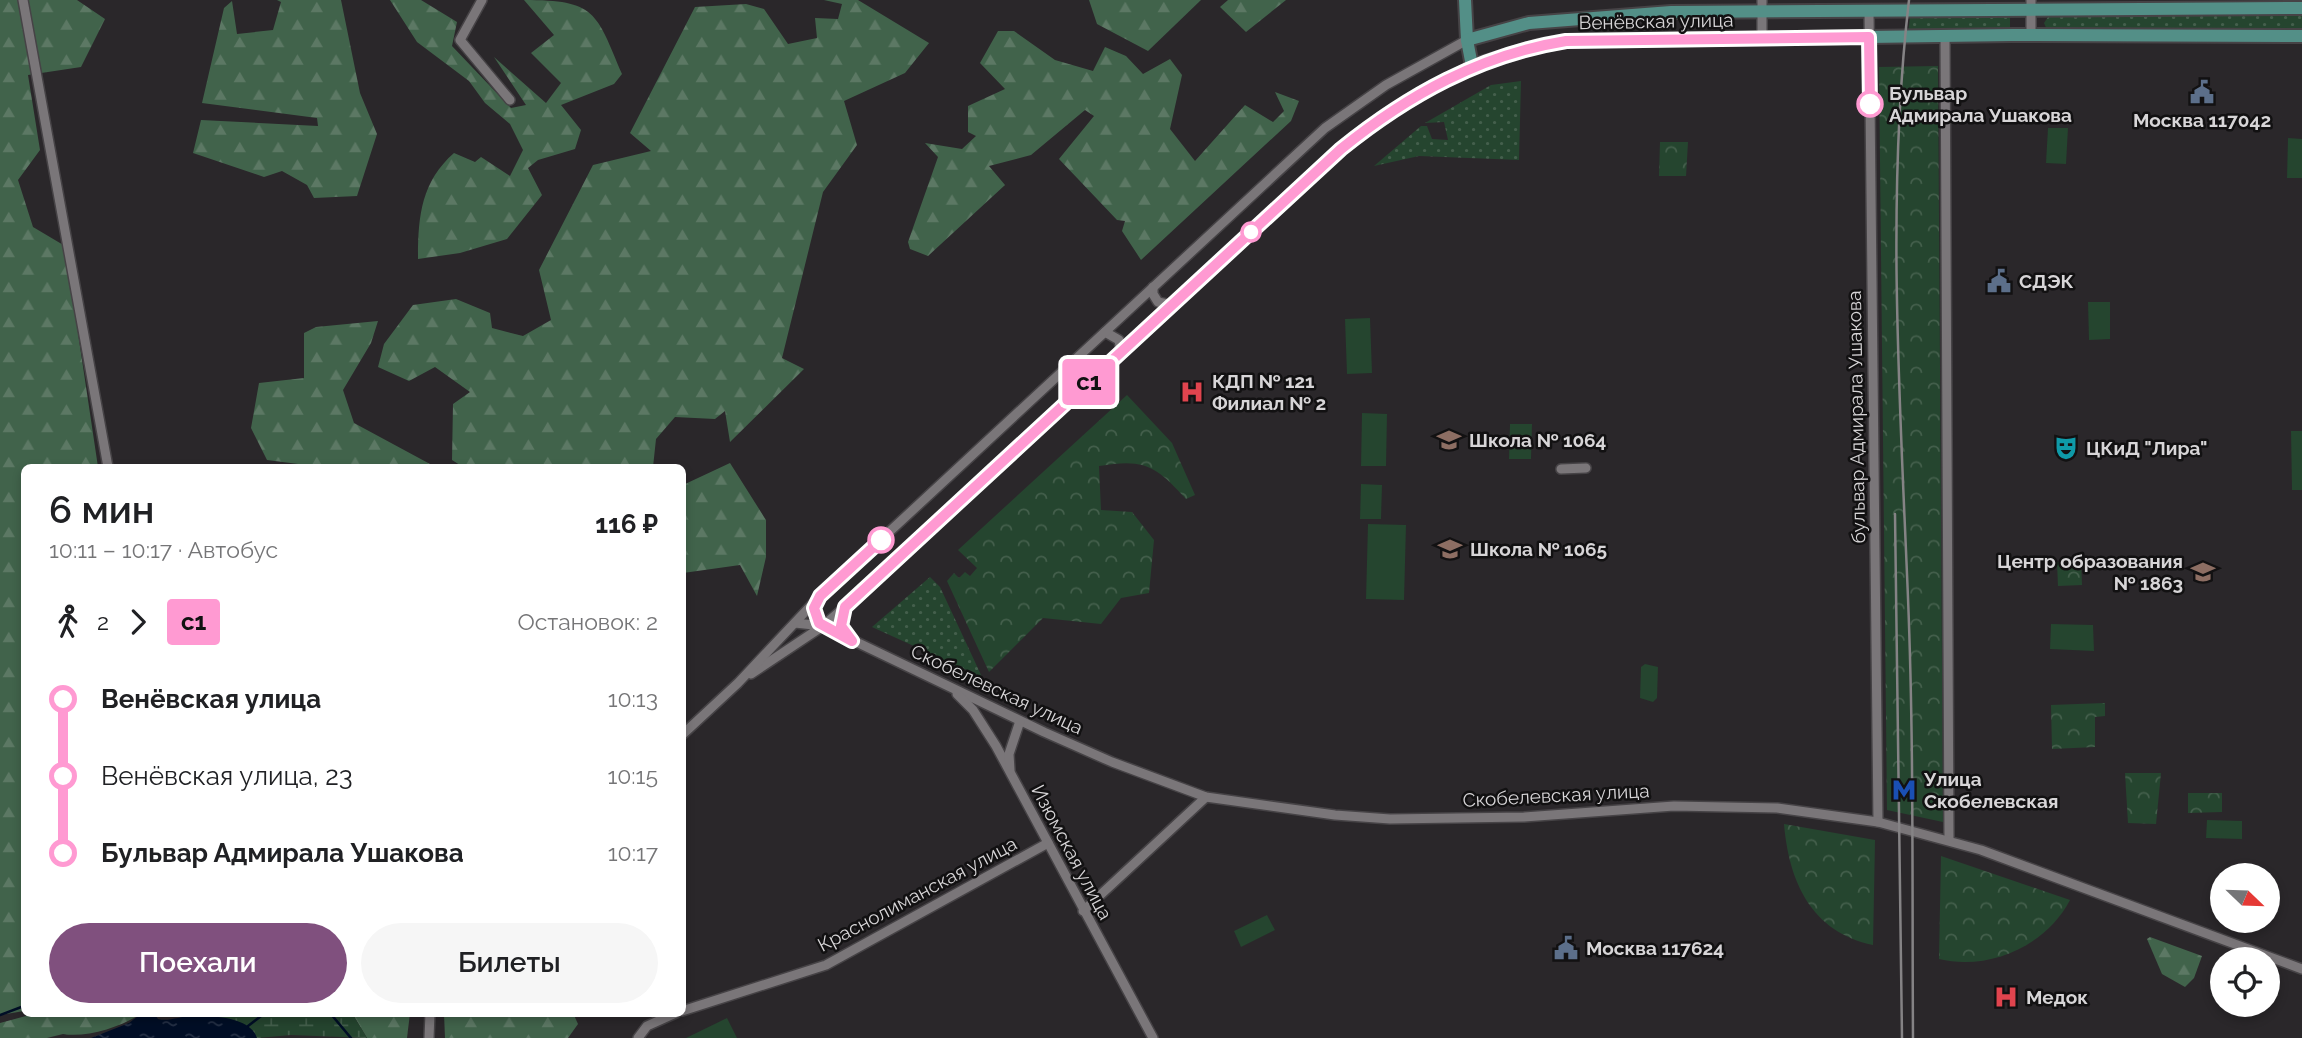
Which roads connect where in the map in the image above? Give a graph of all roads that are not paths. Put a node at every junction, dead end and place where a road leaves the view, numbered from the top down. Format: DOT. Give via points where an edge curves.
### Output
graph roads {
  1 [pos="23,0"];
  2 [pos="482,0"];
  3 [pos="1465,0"];
  4 [pos="2031,5"];
  5 [pos="1762,6"];
  6 [pos="2302,8"];
  7 [pos="1869,12"];
  8 [pos="2031,35"];
  9 [pos="1945,36"];
  10 [pos="2302,36"];
  11 [pos="1869,37"];
  12 [pos="1762,39"];
  13 [pos="1467,40"];
  14 [pos="1472,66"];
  15 [pos="510,100"];
  16 [pos="1153,287"];
  17 [pos="1172,305"];
  18 [pos="1105,332"];
  19 [pos="1121,352"];
  20 [pos="107,464"];
  21 [pos="1586,468"];
  22 [pos="1561,469"];
  23 [pos="820,596"];
  24 [pos="845,607"];
  25 [pos="794,623"];
  26 [pos="823,626"];
  27 [pos="852,641"];
  28 [pos="738,683"];
  29 [pos="951,688"];
  30 [pos="1020,721"];
  31 [pos="686,730"];
  32 [pos="1010,772"];
  33 [pos="1206,797"];
  34 [pos="1878,822"];
  35 [pos="1949,840"];
  36 [pos="1048,843"];
  37 [pos="1083,911"];
  38 [pos="2302,971"];
  39 [pos="686,1010"];
  40 [pos="430,1017"];
  41 [pos="667,1017"];
  42 [pos="429,1038"];
  43 [pos="638,1038"];
  44 [pos="1153,1038"];
  1 -- 20 [label="street"];
  2 -- 15 [label="street" via="460,40"];
  3 -- 13 [label="main road"];
  4 -- 6 [label="main road, Венёвская улица"];
  4 -- 7 [label="main road, Венёвская улица"];
  4 -- 8 [label="street"];
  5 -- 7 [label="main road, Венёвская улица"];
  5 -- 12 [label="street"];
  5 -- 13 [label="main road, Венёвская улица" via="1582,16 1530,23"];
  7 -- 11 [label="street, бульвар Адмирала Ушакова"];
  8 -- 9 [label="main road, Венёвская улица"];
  8 -- 10 [label="main road, Венёвская улица"];
  9 -- 11 [label="main road, Венёвская улица"];
  9 -- 35 [label="street"];
  11 -- 12 [label="main road, Венёвская улица"];
  11 -- 34 [label="street, бульвар Адмирала Ушакова"];
  12 -- 14 [label="main road, Венёвская улица" via="1566,41"];
  13 -- 14 [label="main road"];
  13 -- 16 [label="street, Венёвская улица" via="1354,105"];
  14 -- 17 [label="street, Венёвская улица" via="1386,113"];
  16 -- 17 [label="street" via="1158,302"];
  16 -- 18 [label="street, Венёвская улица"];
  17 -- 19 [label="street, Венёвская улица"];
  18 -- 19 [label="street" via="1119,340"];
  18 -- 23 [label="street, Венёвская улица"];
  19 -- 24 [label="street, Венёвская улица"];
  21 -- 22 [label="street"];
  23 -- 25 [label="street, Венёвская улица"];
  23 -- 26 [label="street" via="814,614"];
  24 -- 26 [label="street, Венёвская улица"];
  24 -- 27 [label="street" via="841,626"];
  25 -- 26 [label="street"];
  25 -- 28 [label="street, Венёвская улица"];
  26 -- 27 [label="street, Скобелевская улица"];
  26 -- 28 [label="street, Венёвская улица"];
  27 -- 29 [label="street, Скобелевская улица"];
  28 -- 31 [label="street, Венёвская улица"];
  29 -- 30 [label="street, Скобелевская улица"];
  29 -- 32 [label="street, Изюмская улица" via="973,710"];
  30 -- 32 [label="street" via="1009,754"];
  30 -- 33 [label="street, Скобелевская улица"];
  32 -- 36 [label="street, Изюмская улица"];
  33 -- 34 [label="street, Скобелевская улица" via="1390,819 1524,817 1674,806 1767,808"];
  33 -- 37 [label="street"];
  34 -- 35 [label="street, Скобелевская улица"];
  35 -- 38 [label="street, Скобелевская улица"];
  36 -- 37 [label="street, Изюмская улица"];
  36 -- 39 [label="street, Краснолиманская улица" via="826,965"];
  37 -- 44 [label="street, Изюмская улица"];
  40 -- 42 [label="street"];
  41 -- 43 [label="street" via="647,1026"];
}
